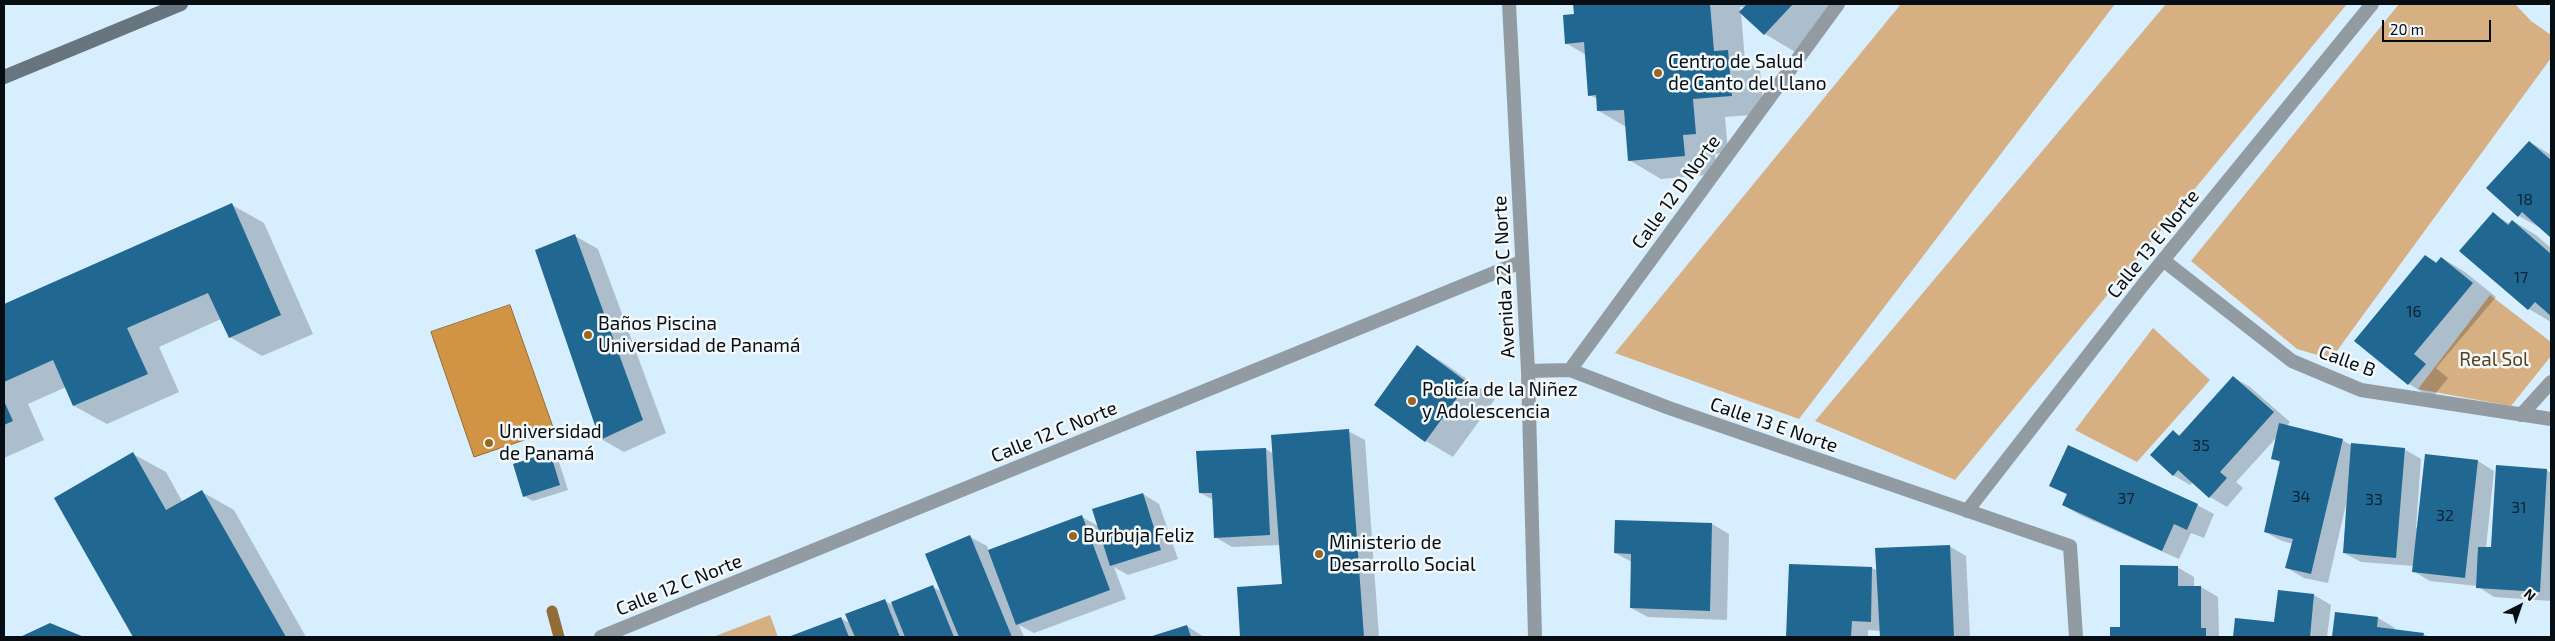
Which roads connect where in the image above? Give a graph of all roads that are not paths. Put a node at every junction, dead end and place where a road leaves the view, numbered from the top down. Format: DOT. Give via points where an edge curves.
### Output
graph roads {
  1 [pos="181,4"];
  2 [pos="1509,4"];
  3 [pos="1838,4"];
  4 [pos="2372,4"];
  5 [pos="4,77"];
  6 [pos="2163,260"];
  7 [pos="1521,262"];
  8 [pos="1570,370"];
  9 [pos="1528,372"];
  10 [pos="2551,382"];
  11 [pos="2521,415"];
  12 [pos="2551,419"];
  13 [pos="1967,511"];
  14 [pos="601,637"];
  15 [pos="1535,637"];
  16 [pos="2076,637"];
  1 -- 5 [label="main road"];
  2 -- 7 [label="street, Avenida 22 C Norte"];
  3 -- 8 [label="street, Calle 12 D Norte"];
  4 -- 6 [label="street, Calle 13 E Norte"];
  6 -- 11 [label="street, Calle B" via="2292,360 2362,390"];
  6 -- 13 [label="street, Calle 13 E Norte"];
  7 -- 9 [label="street, Avenida 22 C Norte"];
  7 -- 14 [label="street, Calle 12 C Norte"];
  8 -- 9 [label="street"];
  8 -- 13 [label="street, Calle 13 E Norte" via="1669,408"];
  9 -- 15 [label="street, Avenida 22 C Norte"];
  10 -- 11 [label="street"];
  11 -- 12 [label="street, Calle B"];
  13 -- 16 [label="street, Calle 13 E Norte" via="2070,546"];
}
